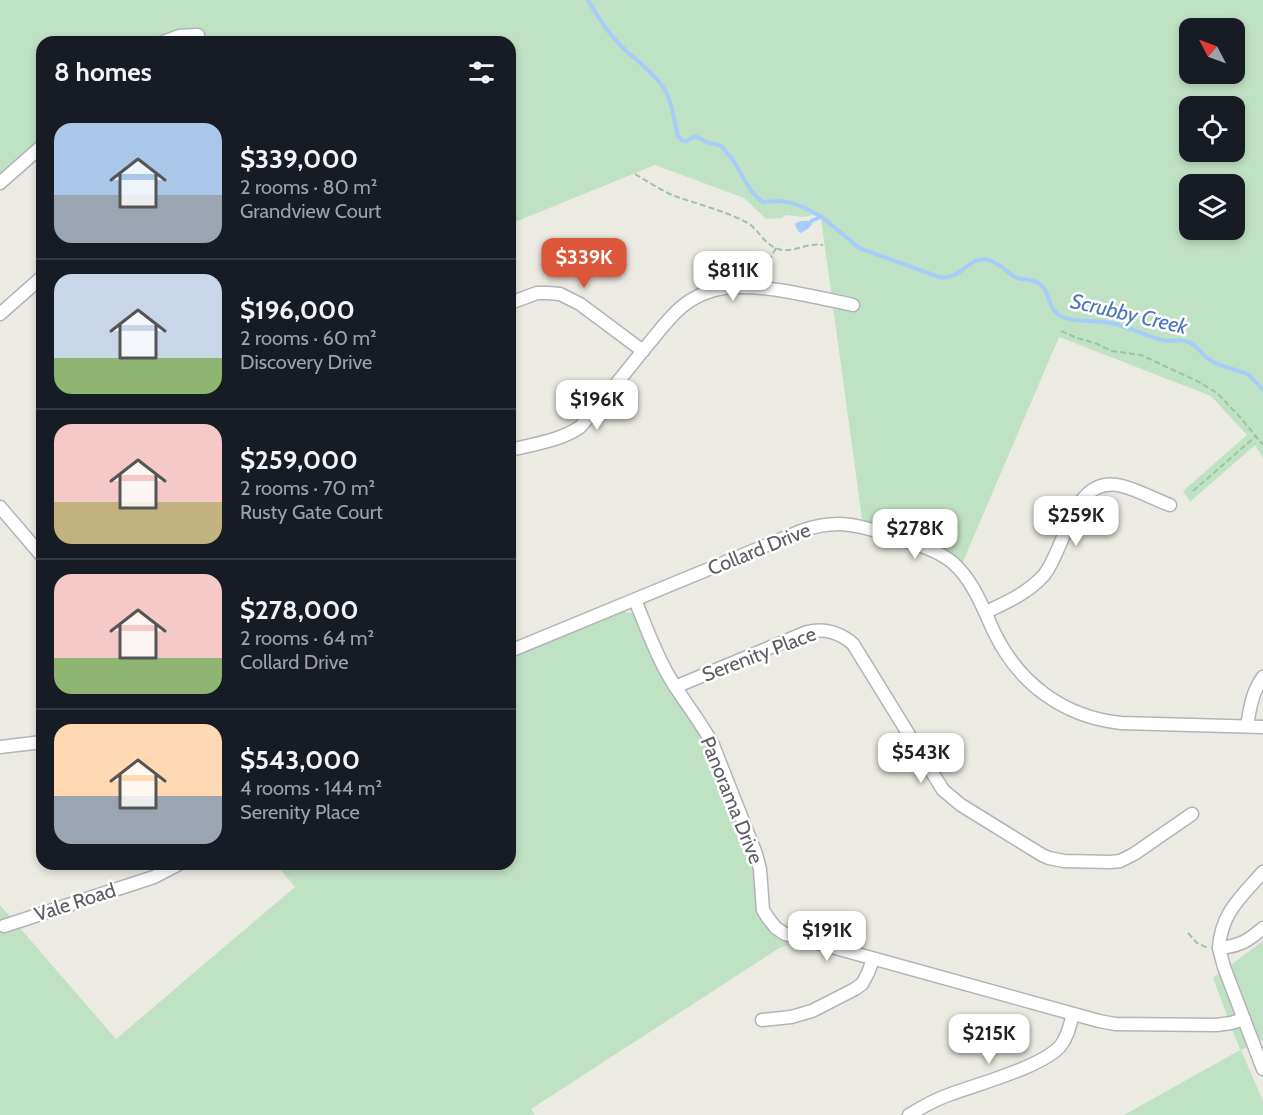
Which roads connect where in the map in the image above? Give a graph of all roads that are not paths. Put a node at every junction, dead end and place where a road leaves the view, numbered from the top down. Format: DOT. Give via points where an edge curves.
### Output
graph roads {
  1 [pos="198,35"];
  2 [pos="179,36"];
  3 [pos="36,151"];
  4 [pos="0,183"];
  5 [pos="36,282"];
  6 [pos="516,301"];
  7 [pos="853,305"];
  8 [pos="0,314"];
  9 [pos="643,351"];
  10 [pos="516,448"];
  11 [pos="1170,505"];
  12 [pos="0,507"];
  13 [pos="36,549"];
  14 [pos="635,600"];
  15 [pos="986,612"];
  16 [pos="516,649"];
  17 [pos="1263,677"];
  18 [pos="675,687"];
  19 [pos="1247,726"];
  20 [pos="1263,727"];
  21 [pos="36,743"];
  22 [pos="0,747"];
  23 [pos="1192,814"];
  24 [pos="167,870"];
  25 [pos="1263,872"];
  26 [pos="4,926"];
  27 [pos="1263,928"];
  28 [pos="1219,948"];
  29 [pos="873,959"];
  30 [pos="1073,1014"];
  31 [pos="1244,1019"];
  32 [pos="762,1020"];
  33 [pos="1263,1069"];
  34 [pos="909,1115"];
  1 -- 2 [label="street"];
  3 -- 4 [label="street"];
  5 -- 8 [label="street"];
  6 -- 9 [label="street" via="537,293 560,294 580,304"];
  7 -- 9 [label="street" via="773,290 718,289 682,306"];
  9 -- 10 [label="street" via="580,427 554,439"];
  11 -- 15 [label="street" via="1124,486 1102,485 1091,490 1081,499 1044,574 1026,591"];
  12 -- 13 [label="street"];
  14 -- 15 [label="street, Collard Drive" via="814,526 845,524 868,528 939,554 961,571"];
  14 -- 16 [label="street, Collard Drive"];
  14 -- 18 [label="street, Panorama Drive"];
  15 -- 19 [label="street, Collard Drive" via="1005,652 1030,682 1083,715 1121,723"];
  17 -- 19 [label="street" via="1251,700"];
  18 -- 23 [label="street, Serenity Place" via="807,632 832,631 853,644 943,790 1042,855 1064,861 1120,861"];
  18 -- 29 [label="street, Panorama Drive" via="706,733 751,837 760,869 763,910 768,918 776,928 794,938"];
  19 -- 20 [label="street, Collard Drive"];
  21 -- 22 [label="street"];
  24 -- 26 [label="street, Vale Road"];
  25 -- 28 [label="street" via="1228,914"];
  27 -- 28 [label="street" via="1236,946"];
  28 -- 31 [label="street"];
  29 -- 30 [label="street, Panorama Drive"];
  29 -- 32 [label="street" via="862,984 855,989 812,1011"];
  30 -- 31 [label="street, Panorama Drive" via="1115,1024 1216,1025"];
  30 -- 34 [label="street" via="1061,1046 1042,1060 926,1104"];
  31 -- 33 [label="street"];
}
